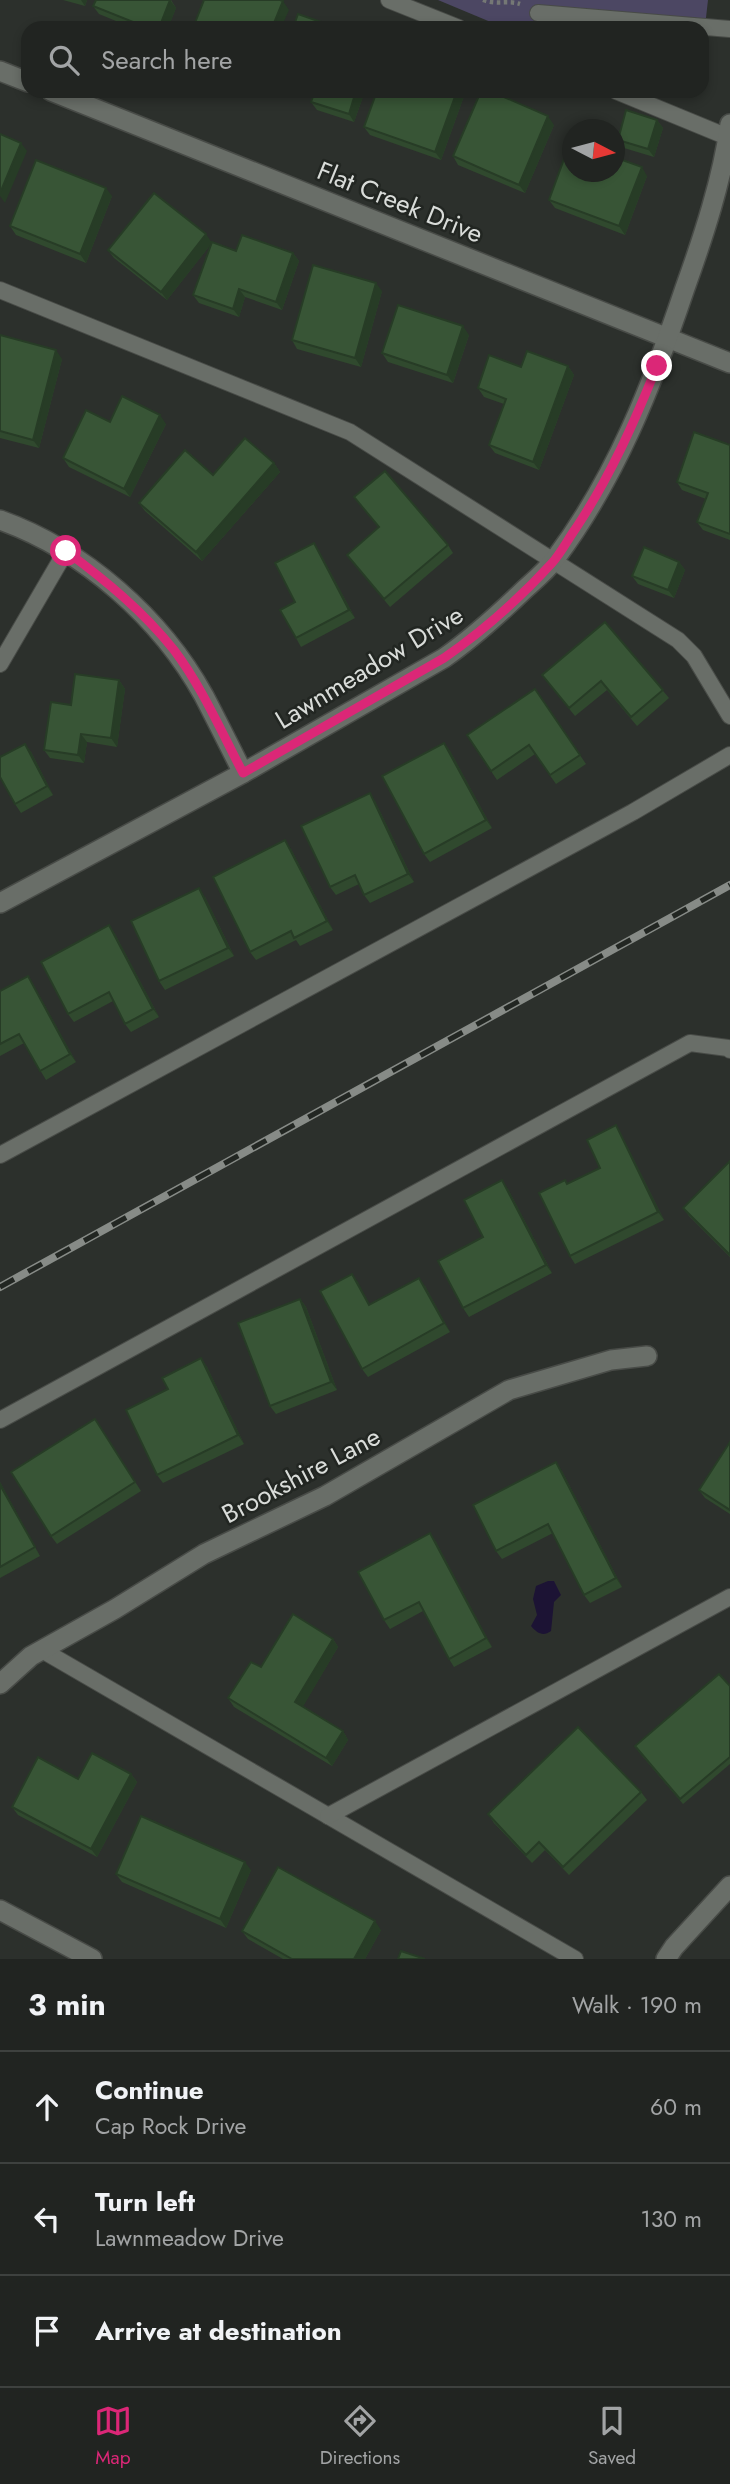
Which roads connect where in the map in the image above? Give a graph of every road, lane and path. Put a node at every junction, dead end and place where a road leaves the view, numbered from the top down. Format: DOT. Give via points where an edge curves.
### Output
graph roads {
  1 [pos="389,0"];
  2 [pos="483,0"];
  3 [pos="516,2"];
  4 [pos="538,13"];
  5 [pos="442,21"];
  6 [pos="634,21"];
  7 [pos="709,27"];
  8 [pos="730,29"];
  9 [pos="0,71"];
  10 [pos="21,79"];
  11 [pos="68,98"];
  12 [pos="635,98"];
  13 [pos="729,133"];
  14 [pos="0,290"];
  15 [pos="668,339"];
  16 [pos="730,363"];
  17 [pos="0,520"];
  18 [pos="66,551"];
  19 [pos="554,562"];
  20 [pos="0,664"];
  21 [pos="730,716"];
  22 [pos="730,755"];
  23 [pos="243,773"];
  24 [pos="0,903"];
  25 [pos="730,1050"];
  26 [pos="0,1155"];
  27 [pos="647,1356"];
  28 [pos="0,1420"];
  29 [pos="730,1597"];
  30 [pos="42,1650"];
  31 [pos="0,1684"];
  32 [pos="328,1816"];
  33 [pos="730,1886"];
  34 [pos="0,1910"];
  35 [pos="92,1959"];
  36 [pos="575,1959"];
  37 [pos="666,1959"];
  1 -- 5 [label="lane"];
  2 -- 3 [label="path"];
  4 -- 6 [label="lane"];
  7 -- 8 [label="lane"];
  9 -- 10 [label="street"];
  11 -- 15 [label="street, Flat Creek Drive"];
  12 -- 13 [label="lane"];
  13 -- 15 [label="street, Lawnmeadow Drive" via="705,229"];
  14 -- 19 [label="lane" via="350,432"];
  15 -- 16 [label="street, Flat Creek Drive"];
  15 -- 19 [label="street, Lawnmeadow Drive" via="623,447"];
  17 -- 18 [label="street"];
  18 -- 20 [label="lane"];
  18 -- 23 [label="street" via="104,579 173,649 204,695"];
  19 -- 21 [label="lane" via="678,640 694,656"];
  19 -- 23 [label="street, Lawnmeadow Drive" via="478,633 444,658"];
  22 -- 26 [label="lane"];
  23 -- 24 [label="street, Lawnmeadow Drive"];
  25 -- 28 [label="lane" via="690,1043"];
  27 -- 30 [label="street, Brookshire Lane" via="611,1360 509,1390 325,1496 205,1555"];
  29 -- 32 [label="lane"];
  30 -- 31 [label="street, Brookshire Lane"];
  30 -- 32 [label="lane"];
  32 -- 36 [label="lane"];
  33 -- 37 [label="street"];
  34 -- 35 [label="street"];
}
